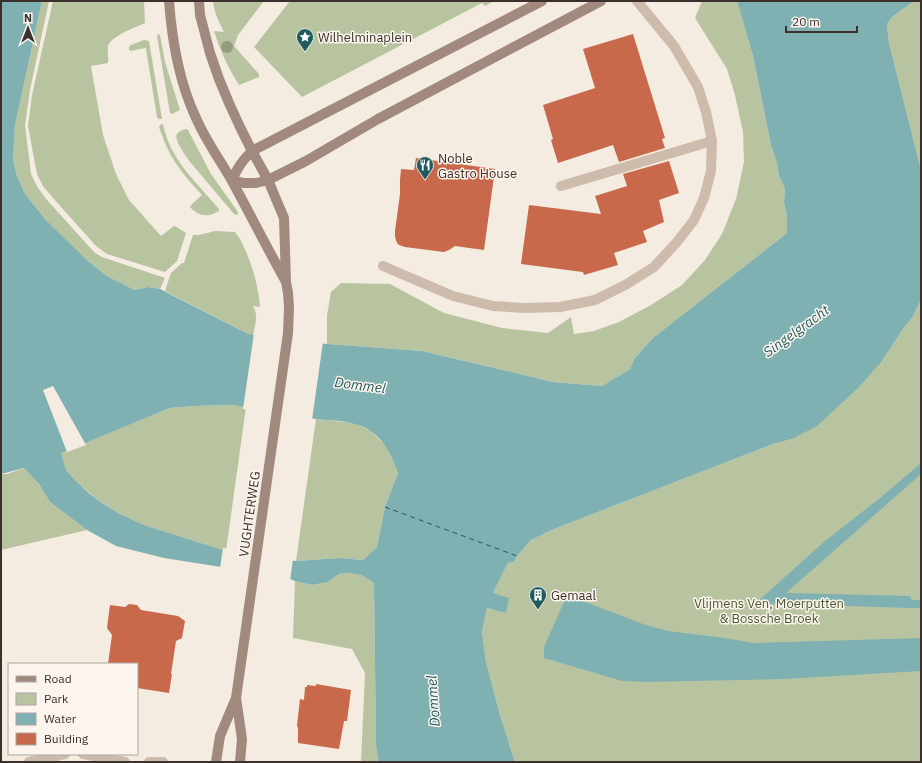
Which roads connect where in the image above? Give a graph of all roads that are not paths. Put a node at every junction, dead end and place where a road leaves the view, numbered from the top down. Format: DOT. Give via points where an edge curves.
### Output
graph roads {
  1 [pos="169,1"];
  2 [pos="199,1"];
  3 [pos="542,1"];
  4 [pos="637,1"];
  5 [pos="595,2"];
  6 [pos="712,141"];
  7 [pos="252,151"];
  8 [pos="232,180"];
  9 [pos="268,180"];
  10 [pos="561,186"];
  11 [pos="383,266"];
  12 [pos="286,282"];
  13 [pos="236,698"];
  14 [pos="60,755"];
  15 [pos="88,755"];
  16 [pos="29,762"];
  17 [pos="125,762"];
  18 [pos="149,762"];
  19 [pos="163,762"];
  20 [pos="216,762"];
  21 [pos="240,762"];
  1 -- 8 [label="main road" via="177,63 186,92 208,143"];
  2 -- 7 [label="main road" via="210,53 229,103"];
  3 -- 7 [label="main road"];
  4 -- 6 [label="street" via="674,46 698,87"];
  5 -- 9 [label="main road"];
  6 -- 10 [label="street"];
  6 -- 11 [label="street" via="711,171 704,198 694,220 654,267 595,300 560,307 493,306 453,296"];
  7 -- 8 [label="main road" via="243,160"];
  7 -- 9 [label="main road"];
  8 -- 9 [label="main road" via="244,183"];
  8 -- 12 [label="main road"];
  9 -- 12 [label="main road" via="284,218"];
  12 -- 13 [label="main road, VUGHTERWEG" via="289,307 288,333"];
  13 -- 20 [label="main road, VUGHTERWEG" via="220,736"];
  13 -- 21 [label="main road, VUGHTERWEG" via="242,739"];
  14 -- 16 [label="street"];
  15 -- 17 [label="street"];
  18 -- 19 [label="street"];
}
